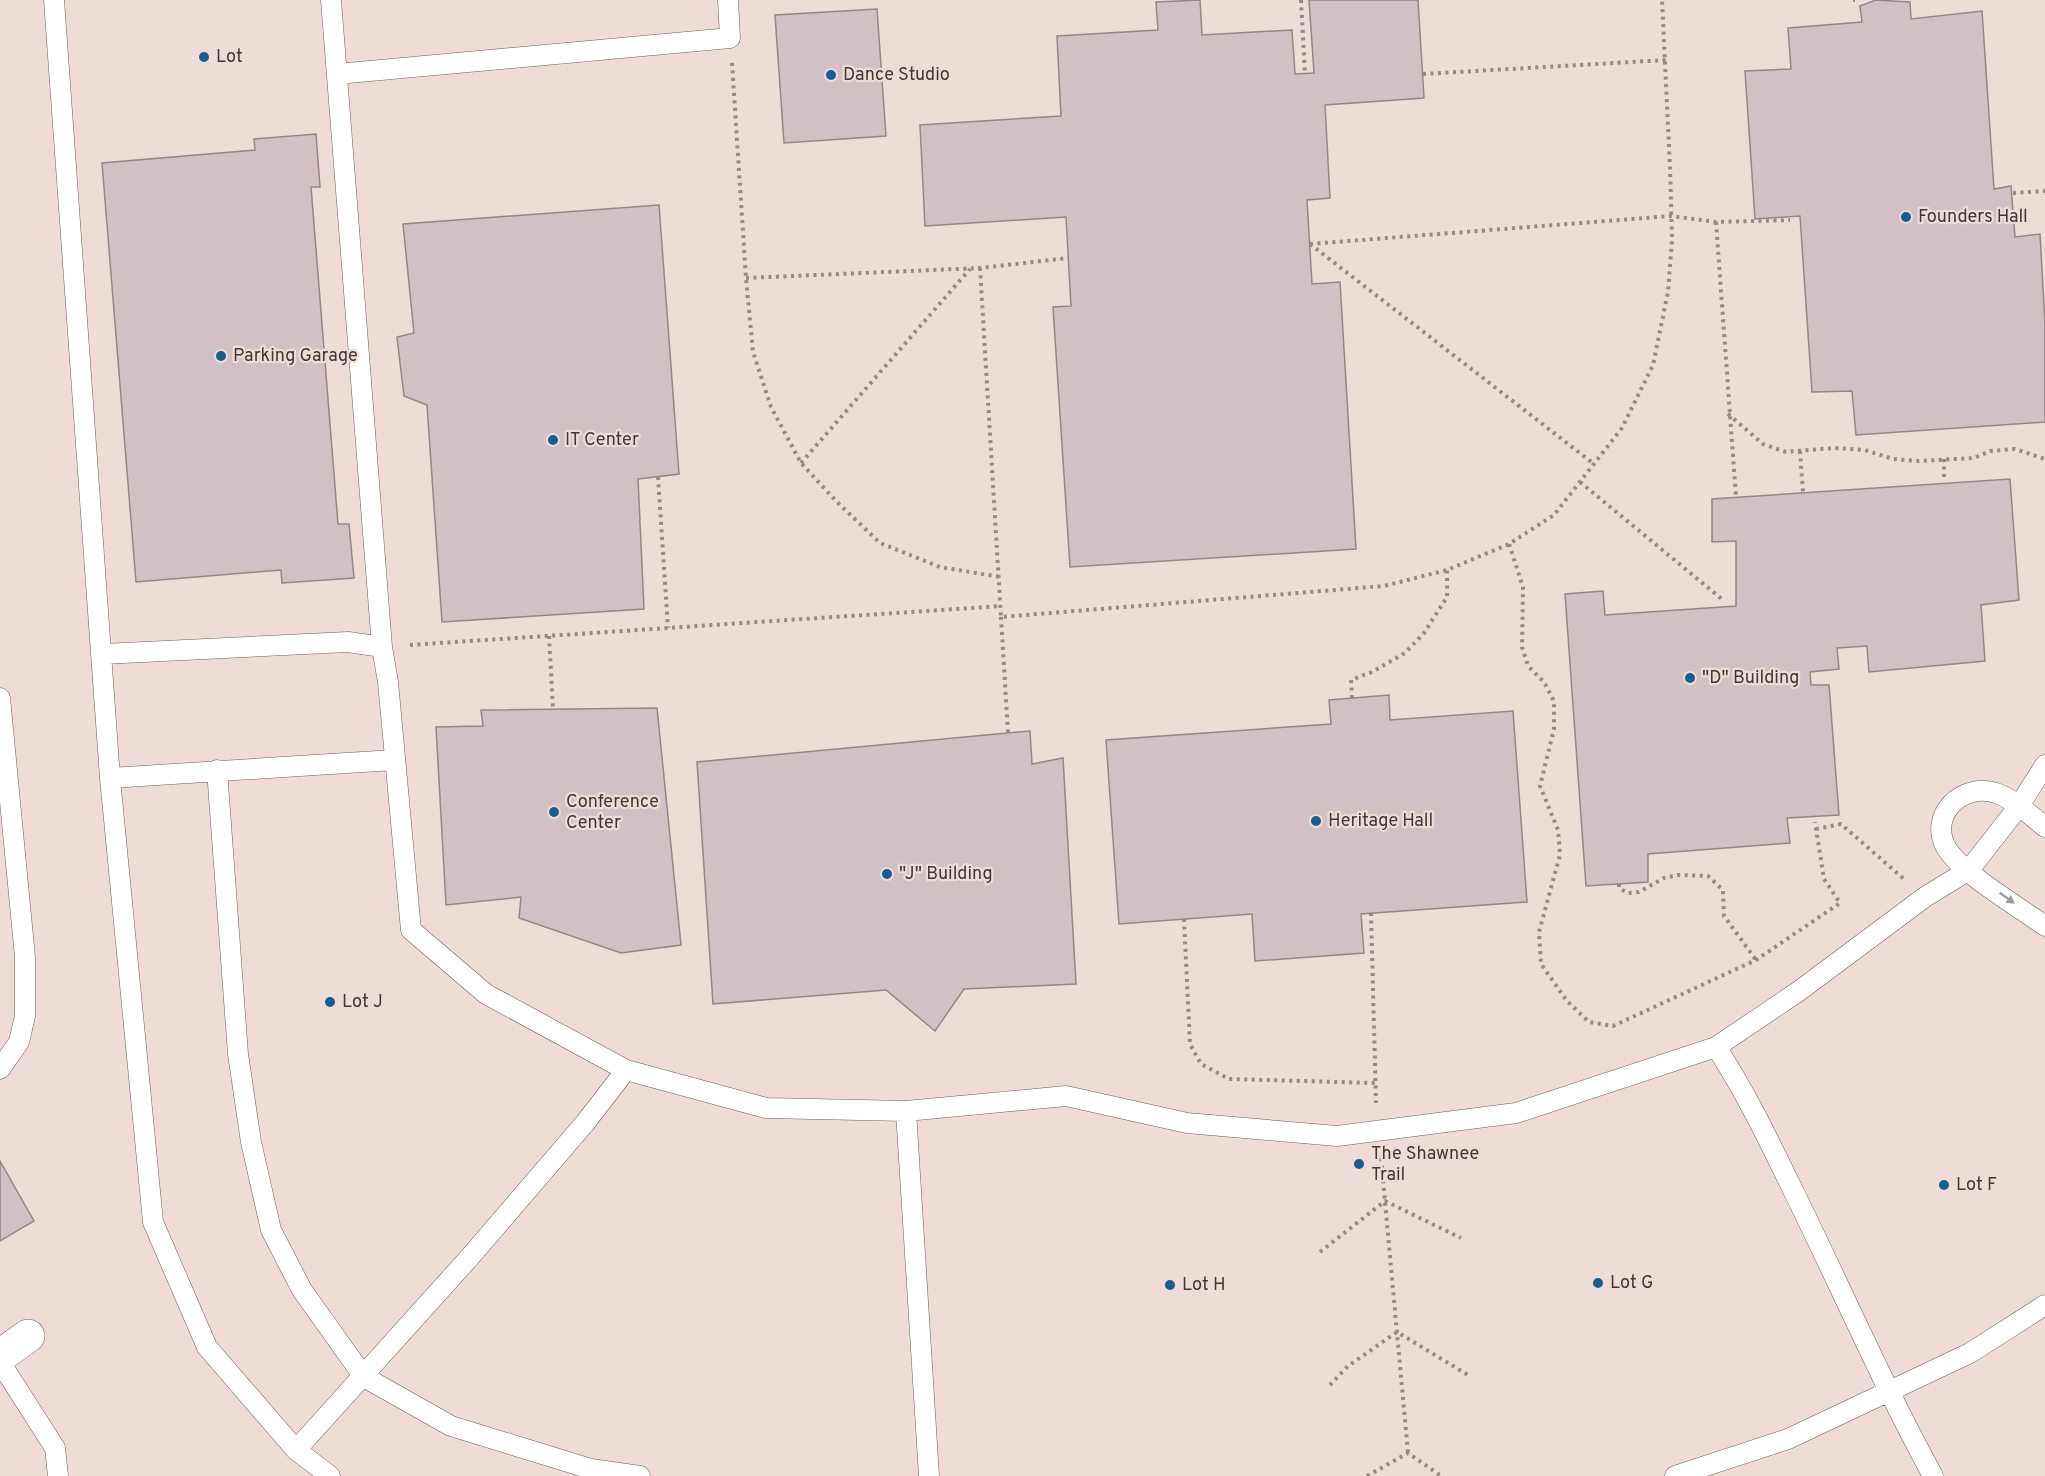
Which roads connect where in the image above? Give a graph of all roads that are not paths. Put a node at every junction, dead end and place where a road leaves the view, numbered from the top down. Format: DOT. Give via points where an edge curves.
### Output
graph roads {
  1 [pos="54,0"];
  2 [pos="331,0"];
  3 [pos="728,0"];
  4 [pos="338,74"];
  5 [pos="382,647"];
  6 [pos="103,654"];
  7 [pos="0,699"];
  8 [pos="394,760"];
  9 [pos="2045,765"];
  10 [pos="217,770"];
  11 [pos="110,778"];
  12 [pos="2019,806"];
  13 [pos="2045,827"];
  14 [pos="1969,870"];
  15 [pos="2045,927"];
  16 [pos="1716,1047"];
  17 [pos="0,1069"];
  18 [pos="626,1070"];
  19 [pos="906,1111"];
  20 [pos="2045,1305"];
  21 [pos="28,1336"];
  22 [pos="0,1356"];
  23 [pos="0,1362"];
  24 [pos="364,1377"];
  25 [pos="1889,1390"];
  26 [pos="296,1450"];
  27 [pos="58,1476"];
  28 [pos="330,1476"];
  29 [pos="640,1476"];
  30 [pos="929,1476"];
  31 [pos="1675,1476"];
  32 [pos="1933,1476"];
  1 -- 6 [label="lane"];
  2 -- 4 [label="lane"];
  3 -- 4 [label="lane" via="730,38"];
  4 -- 5 [label="lane"];
  5 -- 6 [label="lane" via="348,642"];
  5 -- 8 [label="lane"];
  6 -- 11 [label="lane"];
  7 -- 17 [label="lane" via="25,957 25,1016 19,1042"];
  8 -- 10 [label="lane" via="306,768"];
  8 -- 18 [label="lane" via="411,930 486,994"];
  9 -- 12 [label="lane"];
  10 -- 11 [label="lane"];
  10 -- 24 [label="lane" via="238,1054 260,1188 271,1230 288,1266"];
  11 -- 26 [label="lane" via="153,1222 207,1347"];
  12 -- 13 [label="lane"];
  12 -- 14 [label="lane"];
  12 -- 14 [label="lane" via="1995,793 1976,792 1958,797 1946,807 1942,832 1947,849"];
  14 -- 15 [label="lane, one-way"];
  14 -- 16 [label="lane" via="1924,897 1799,991"];
  16 -- 19 [label="lane" via="1516,1113 1337,1136 1187,1123 1066,1096"];
  16 -- 25 [label="lane" via="1743,1088"];
  18 -- 19 [label="lane" via="766,1108"];
  18 -- 24 [label="lane" via="578,1131"];
  19 -- 30 [label="lane"];
  20 -- 25 [label="lane" via="1970,1353"];
  21 -- 22 [label="street"];
  23 -- 27 [label="lane" via="56,1448"];
  24 -- 26 [label="lane"];
  24 -- 29 [label="lane" via="451,1426 591,1468"];
  25 -- 31 [label="lane" via="1788,1438"];
  25 -- 32 [label="lane"];
  26 -- 28 [label="lane"];
}
